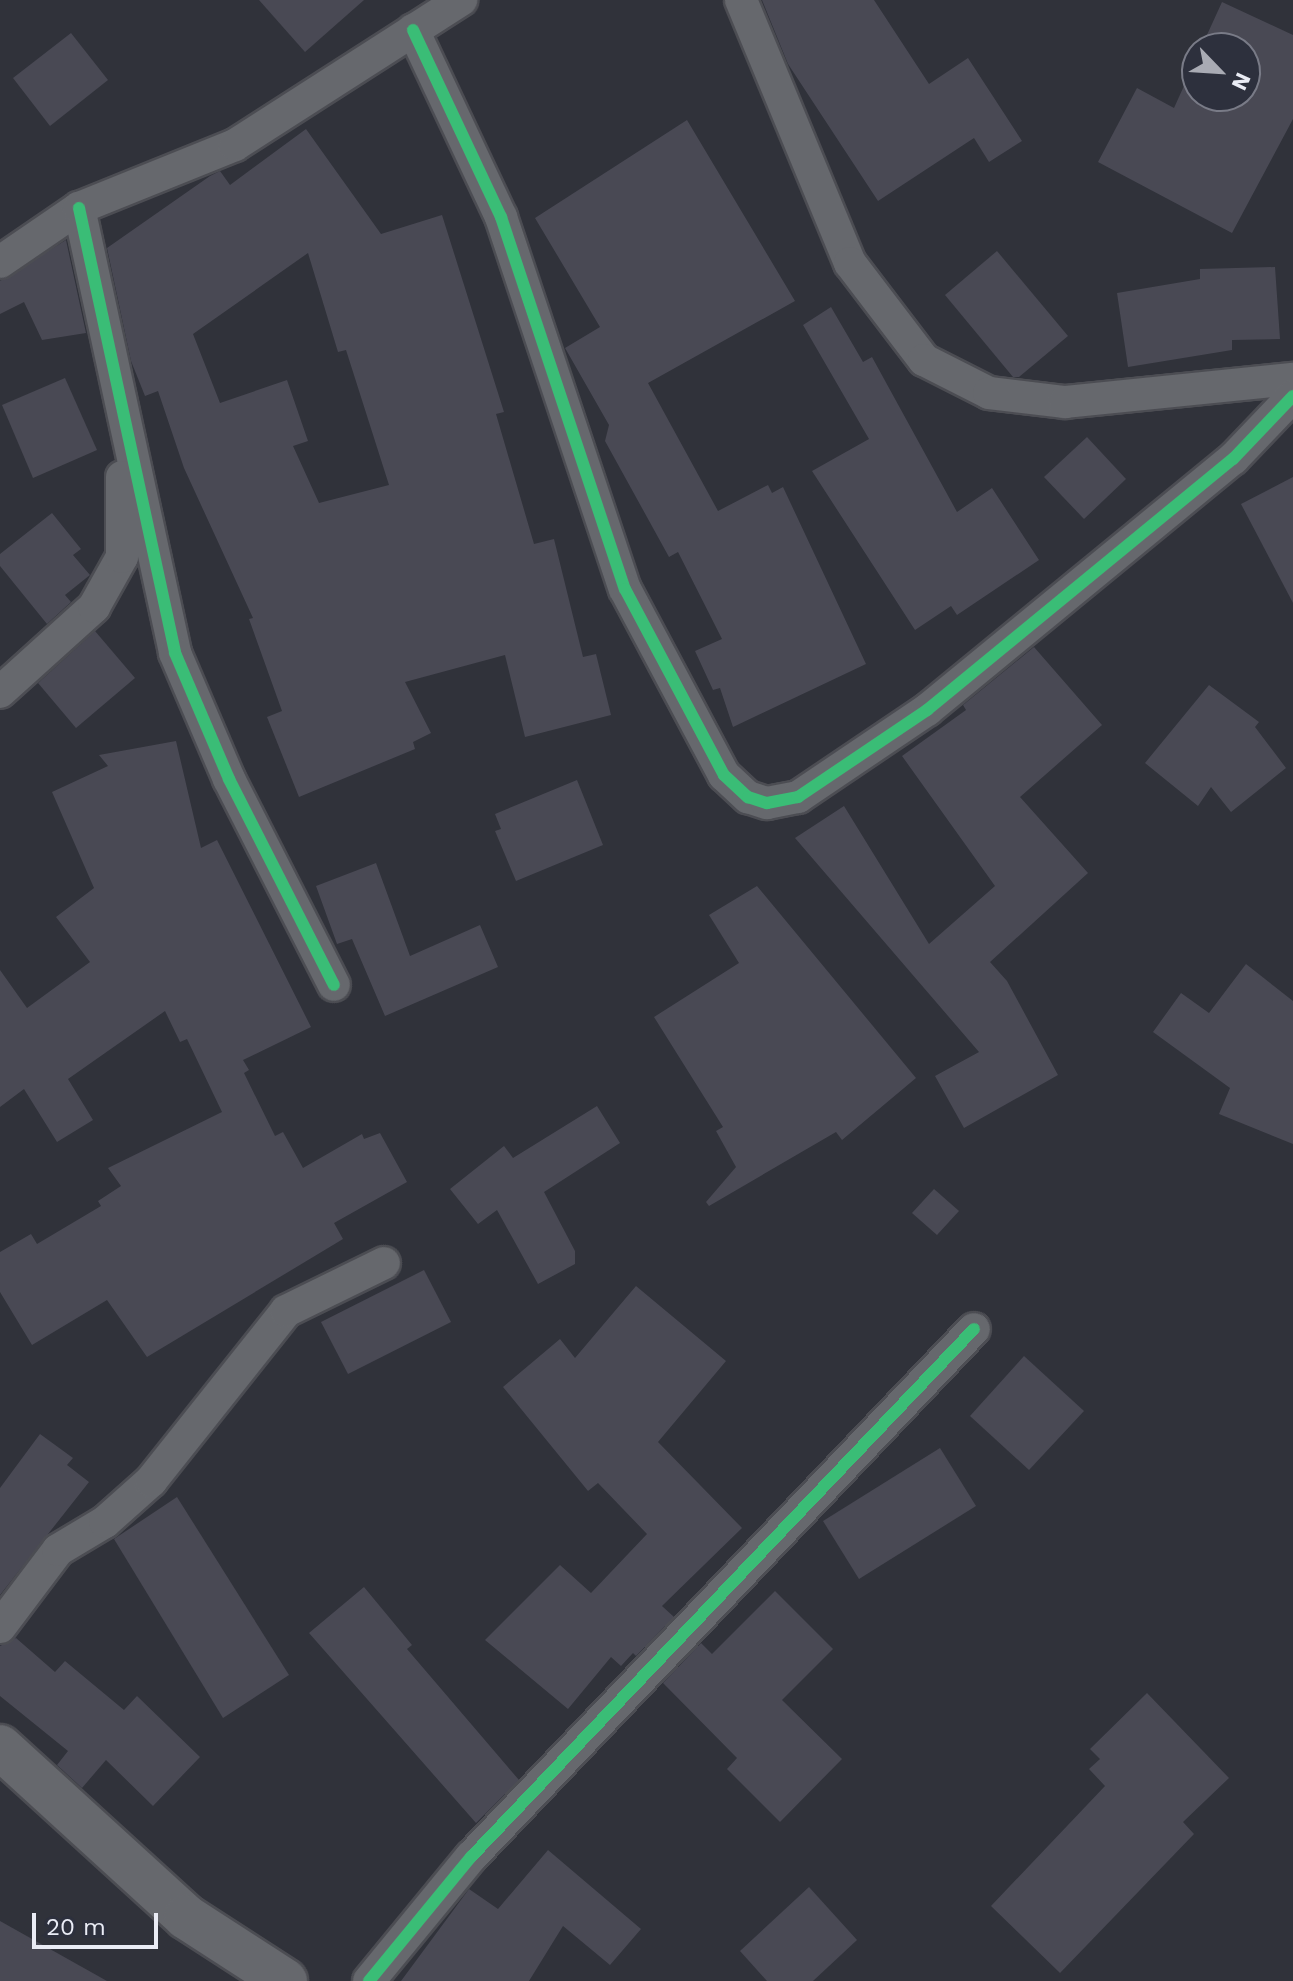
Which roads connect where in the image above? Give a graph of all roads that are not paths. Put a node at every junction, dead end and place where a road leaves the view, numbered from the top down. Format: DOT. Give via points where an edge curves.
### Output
graph roads {
  1 [pos="461,0"];
  2 [pos="741,0"];
  3 [pos="413,30"];
  4 [pos="79,208"];
  5 [pos="0,262"];
  6 [pos="1293,379"];
  7 [pos="1293,396"];
  8 [pos="123,418"];
  9 [pos="0,692"];
  10 [pos="334,985"];
  11 [pos="384,1263"];
  12 [pos="974,1329"];
  13 [pos="0,1627"];
  14 [pos="0,1747"];
  15 [pos="285,1981"];
  16 [pos="369,1981"];
  1 -- 3 [label="street"];
  2 -- 6 [label="street" via="850,263 924,360 989,393 1065,402"];
  3 -- 4 [label="street" via="235,145"];
  3 -- 7 [label="street" via="501,217 625,589 724,775 748,797 767,803 798,797 927,710 1233,459"];
  4 -- 5 [label="street"];
  4 -- 8 [label="street"];
  8 -- 9 [label="street" via="122,557 94,607"];
  8 -- 10 [label="street" via="175,653 229,779"];
  11 -- 13 [label="street" via="286,1311 151,1481 105,1522 58,1550"];
  12 -- 16 [label="street" via="471,1857"];
  14 -- 15 [label="street" via="186,1917"];
}
